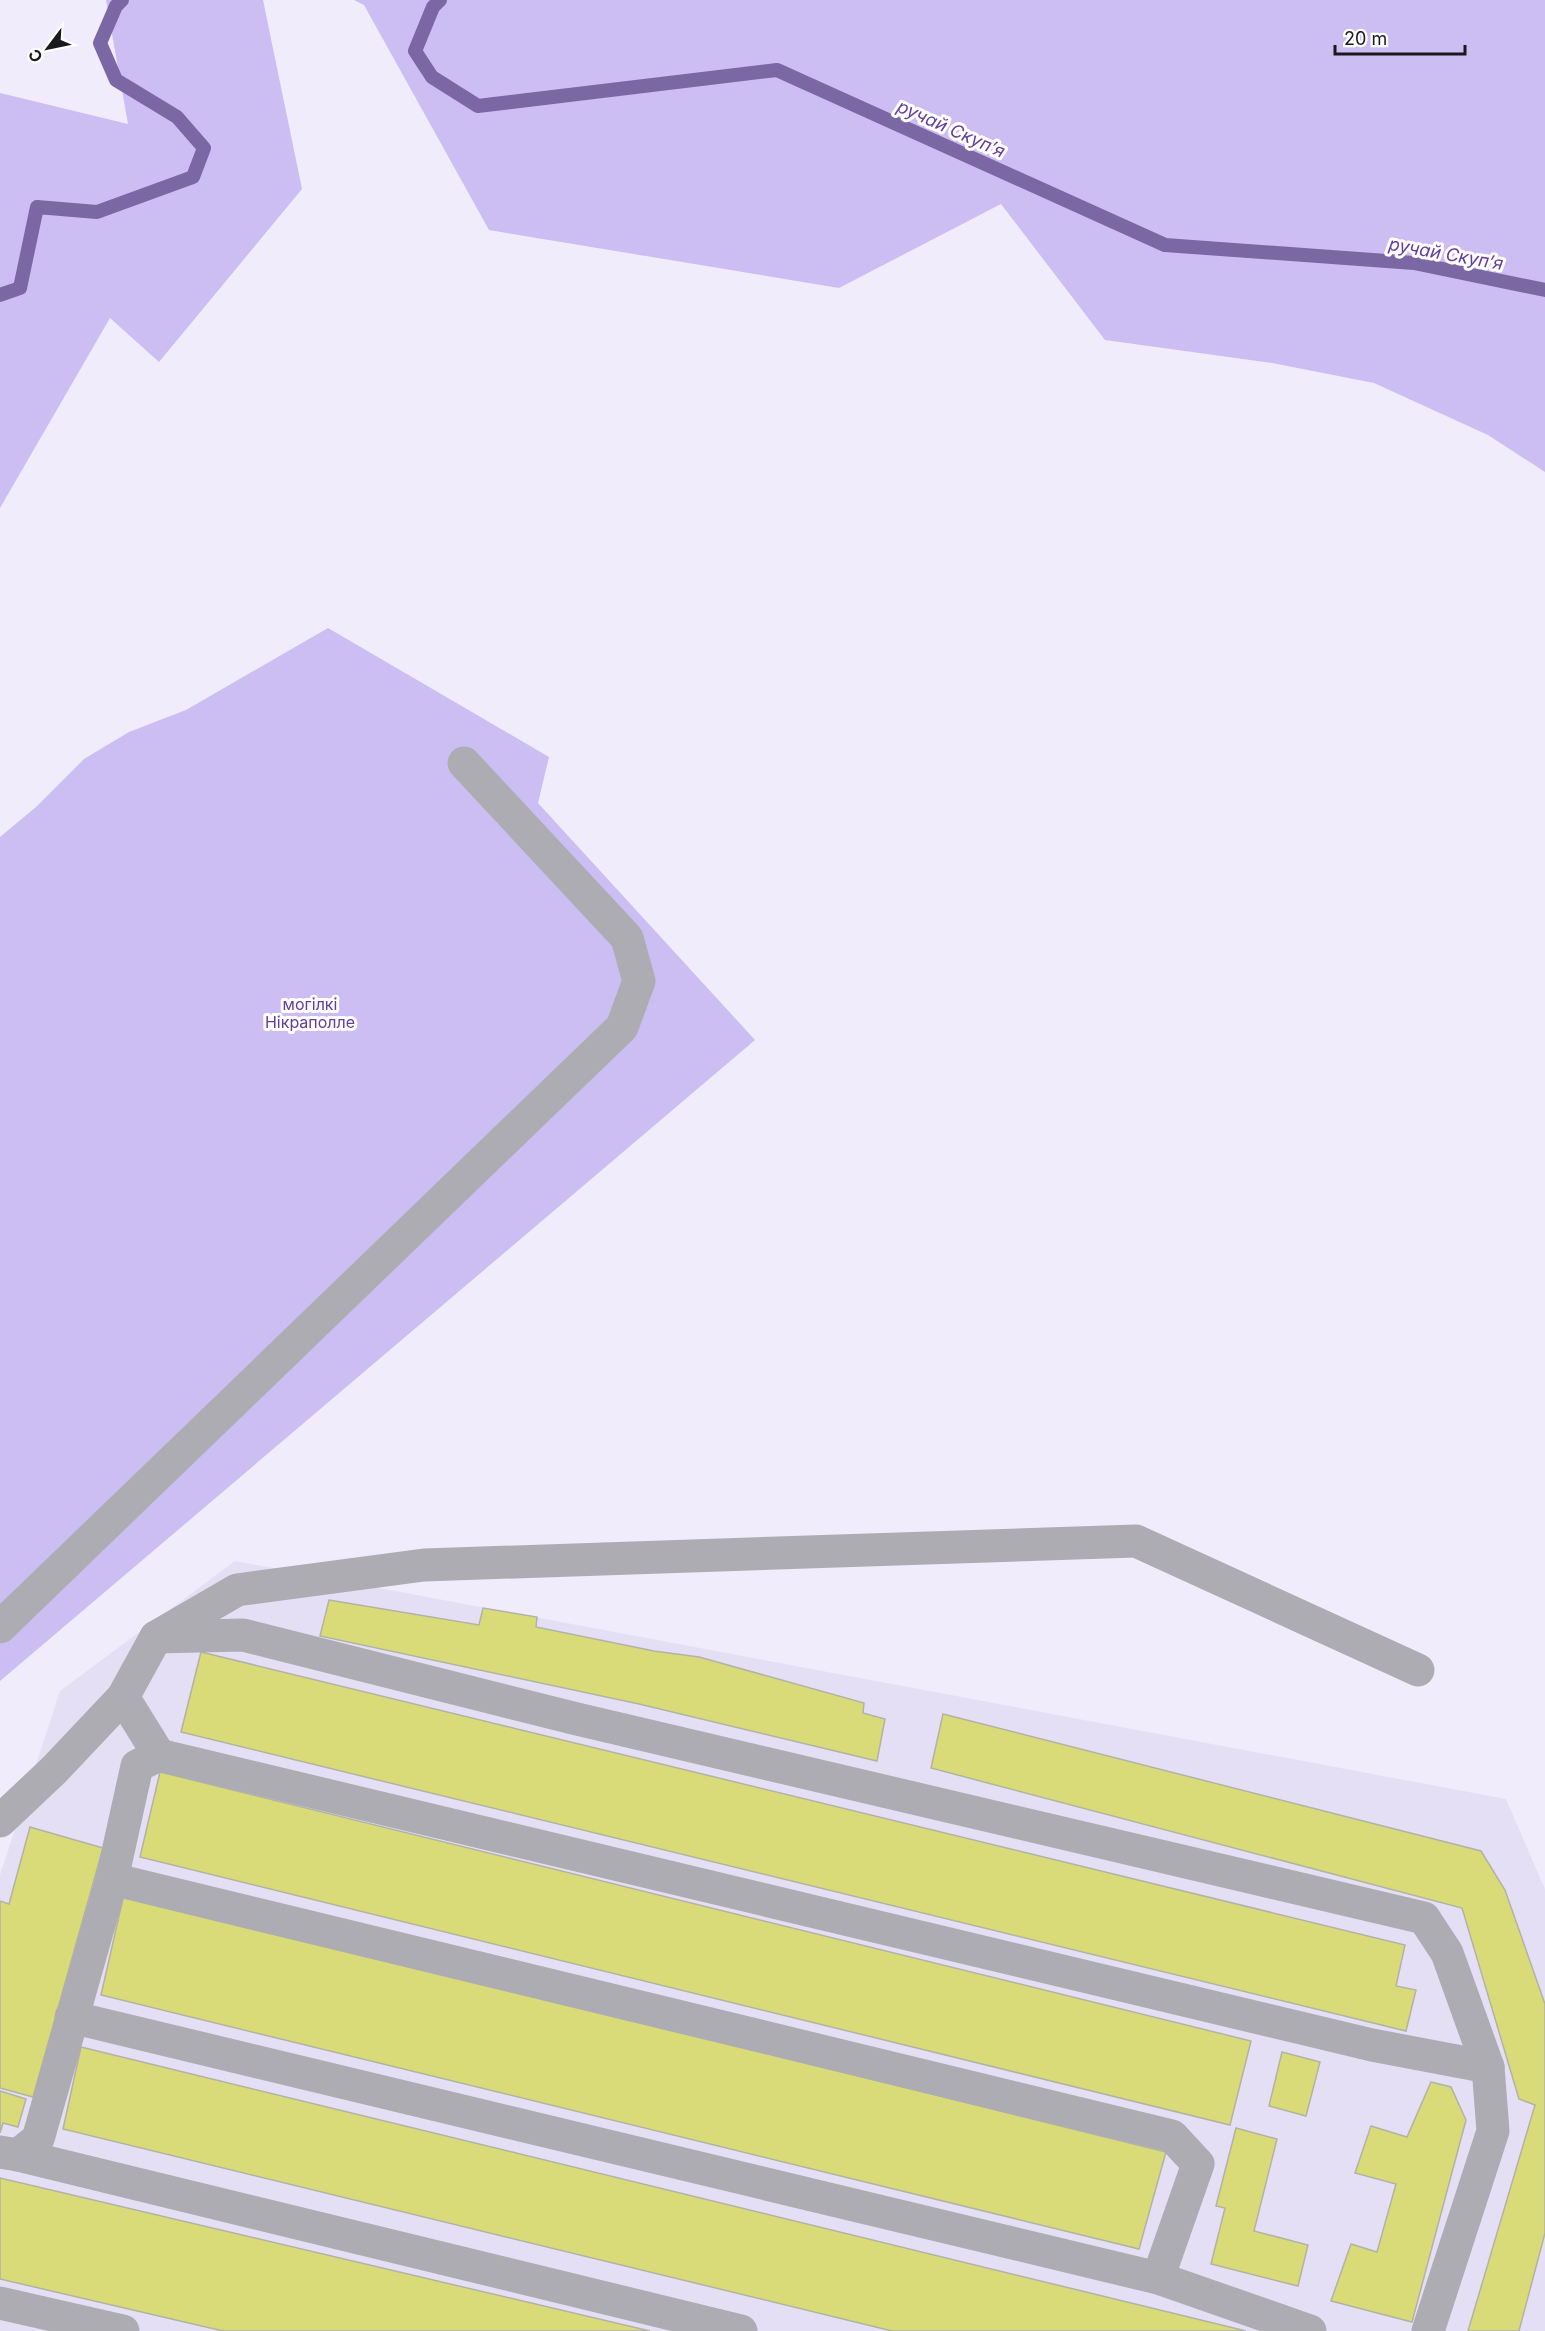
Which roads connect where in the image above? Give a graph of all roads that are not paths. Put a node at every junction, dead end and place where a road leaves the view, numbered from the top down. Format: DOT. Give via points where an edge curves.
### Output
graph roads {
  1 [pos="464,763"];
  2 [pos="0,1627"];
  3 [pos="156,1637"];
  4 [pos="1418,1670"];
  5 [pos="123,1697"];
  6 [pos="159,1755"];
  7 [pos="0,1821"];
  8 [pos="112,1879"];
  9 [pos="71,2017"];
  10 [pos="1488,2067"];
  11 [pos="9,2153"];
  12 [pos="1158,2278"];
  13 [pos="0,2303"];
  14 [pos="123,2331"];
  15 [pos="741,2331"];
  16 [pos="1310,2331"];
  17 [pos="1428,2331"];
  1 -- 2 [label="lane" via="627,938 639,981 622,1027"];
  3 -- 4 [label="lane" via="237,1590 424,1564 1136,1541"];
  3 -- 5 [label="lane"];
  3 -- 10 [label="lane" via="243,1635 577,1719 1424,1918 1447,1953"];
  5 -- 6 [label="lane"];
  5 -- 7 [label="lane"];
  6 -- 8 [label="lane" via="137,1766"];
  6 -- 10 [label="lane" via="1372,2045"];
  8 -- 9 [label="lane"];
  8 -- 12 [label="lane" via="1172,2136 1198,2164"];
  9 -- 11 [label="lane" via="38,2139"];
  9 -- 12 [label="lane"];
  10 -- 17 [label="lane" via="1493,2131"];
  11 -- 15 [label="lane"];
  12 -- 16 [label="lane"];
  13 -- 14 [label="lane"];
}
